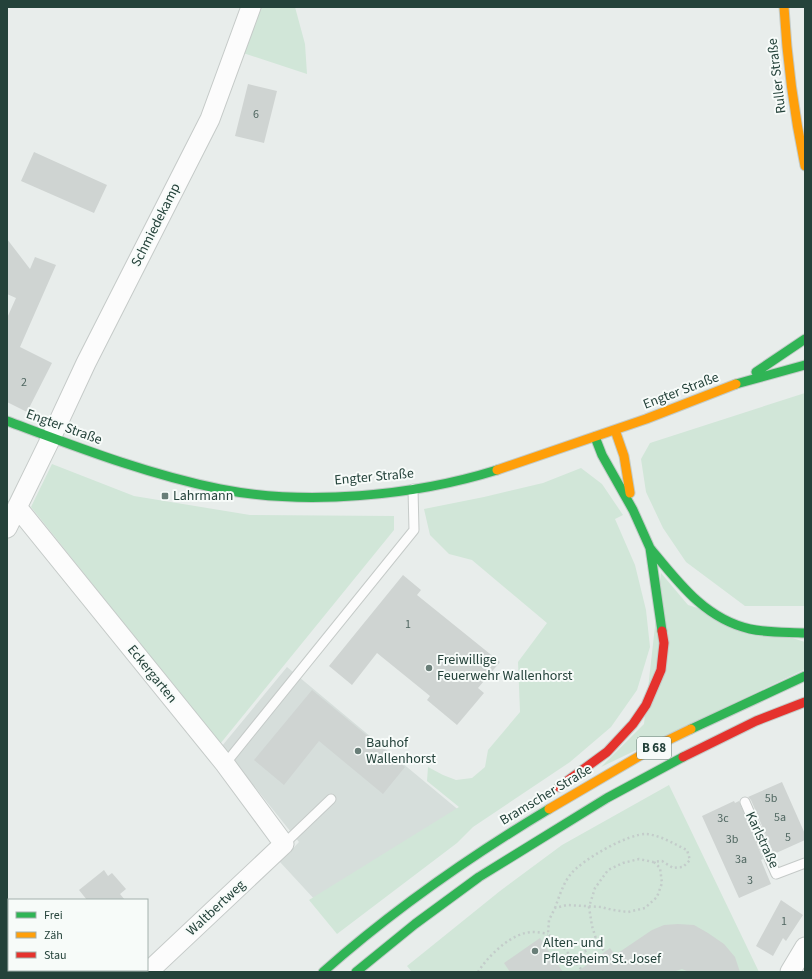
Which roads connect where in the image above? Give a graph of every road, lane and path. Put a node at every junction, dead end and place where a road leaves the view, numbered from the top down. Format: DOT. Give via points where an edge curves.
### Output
graph roads {
  1 [pos="250,7"];
  2 [pos="784,7"];
  3 [pos="805,166"];
  4 [pos="805,339"];
  5 [pos="805,365"];
  6 [pos="738,384"];
  7 [pos="7,421"];
  8 [pos="615,430"];
  9 [pos="595,437"];
  10 [pos="51,438"];
  11 [pos="413,489"];
  12 [pos="17,507"];
  13 [pos="633,510"];
  14 [pos="7,528"];
  15 [pos="650,548"];
  16 [pos="805,633"];
  17 [pos="805,676"];
  18 [pos="805,702"];
  19 [pos="225,764"];
  20 [pos="551,793"];
  21 [pos="331,798"];
  22 [pos="745,802"];
  23 [pos="495,830"];
  24 [pos="284,844"];
  25 [pos="483,849"];
  26 [pos="653,862"];
  27 [pos="805,863"];
  28 [pos="589,907"];
  29 [pos="555,908"];
  30 [pos="548,934"];
  31 [pos="597,942"];
  32 [pos="805,947"];
  33 [pos="605,952"];
  34 [pos="573,961"];
  35 [pos="581,969"];
  36 [pos="148,972"];
  37 [pos="323,972"];
  38 [pos="356,972"];
  39 [pos="478,972"];
  40 [pos="790,972"];
  1 -- 10 [label="street, Schmiedekamp" via="210,119 86,363"];
  2 -- 3 [label="main road, Ruller Straße" via="790,83"];
  4 -- 6 [label="main road, Engter Straße"];
  5 -- 6 [label="main road, Engter Straße"];
  6 -- 8 [label="main road, Engter Straße"];
  7 -- 10 [label="main road, Engter Straße"];
  8 -- 9 [label="main road, Engter Straße"];
  8 -- 13 [label="main road" via="624,456"];
  9 -- 11 [label="main road, Engter Straße" via="463,479"];
  9 -- 13 [label="main road" via="602,455"];
  10 -- 11 [label="main road, Engter Straße" via="151,472 222,489 267,495 308,496 357,495"];
  10 -- 12 [label="street, Schmiedekamp"];
  11 -- 19 [label="lane" via="414,530"];
  12 -- 14 [label="street, Schmiedekamp"];
  12 -- 19 [label="street, Eckergarten"];
  13 -- 15 [label="main road"];
  15 -- 16 [label="main road" via="676,579 706,608 726,620 750,629"];
  15 -- 20 [label="main road" via="664,643 661,670 655,685 633,724 607,752"];
  17 -- 25 [label="main road, Bramscher Straße / B 68" via="660,744"];
  18 -- 38 [label="main road, B 68" via="672,762 600,802 479,877"];
  19 -- 24 [label="street, Eckergarten"];
  21 -- 24 [label="lane"];
  22 -- 27 [label="lane, Karlstraße" via="776,874"];
  23 -- 25 [label="main road"];
  24 -- 36 [label="street, Waltbertweg"];
  25 -- 37 [label="main road, Bramscher Straße / B 68" via="402,908"];
  26 -- 28 [label="path" via="639,859 608,870 595,888"];
  26 -- 28 [label="path" via="660,868 662,883 657,897 645,908 628,912"];
  26 -- 29 [label="path" via="662,861 673,868 683,867 690,860 687,850 660,836 646,834 631,837 614,844 571,874"];
  28 -- 29 [label="path"];
  28 -- 31 [label="path"];
  29 -- 30 [label="path" via="549,920"];
  30 -- 34 [label="path" via="563,946"];
  30 -- 39 [label="path" via="532,931 515,937 498,948"];
  31 -- 33 [label="path"];
  31 -- 34 [label="path"];
  32 -- 40 [label="street"];
  34 -- 35 [label="path"];
}
